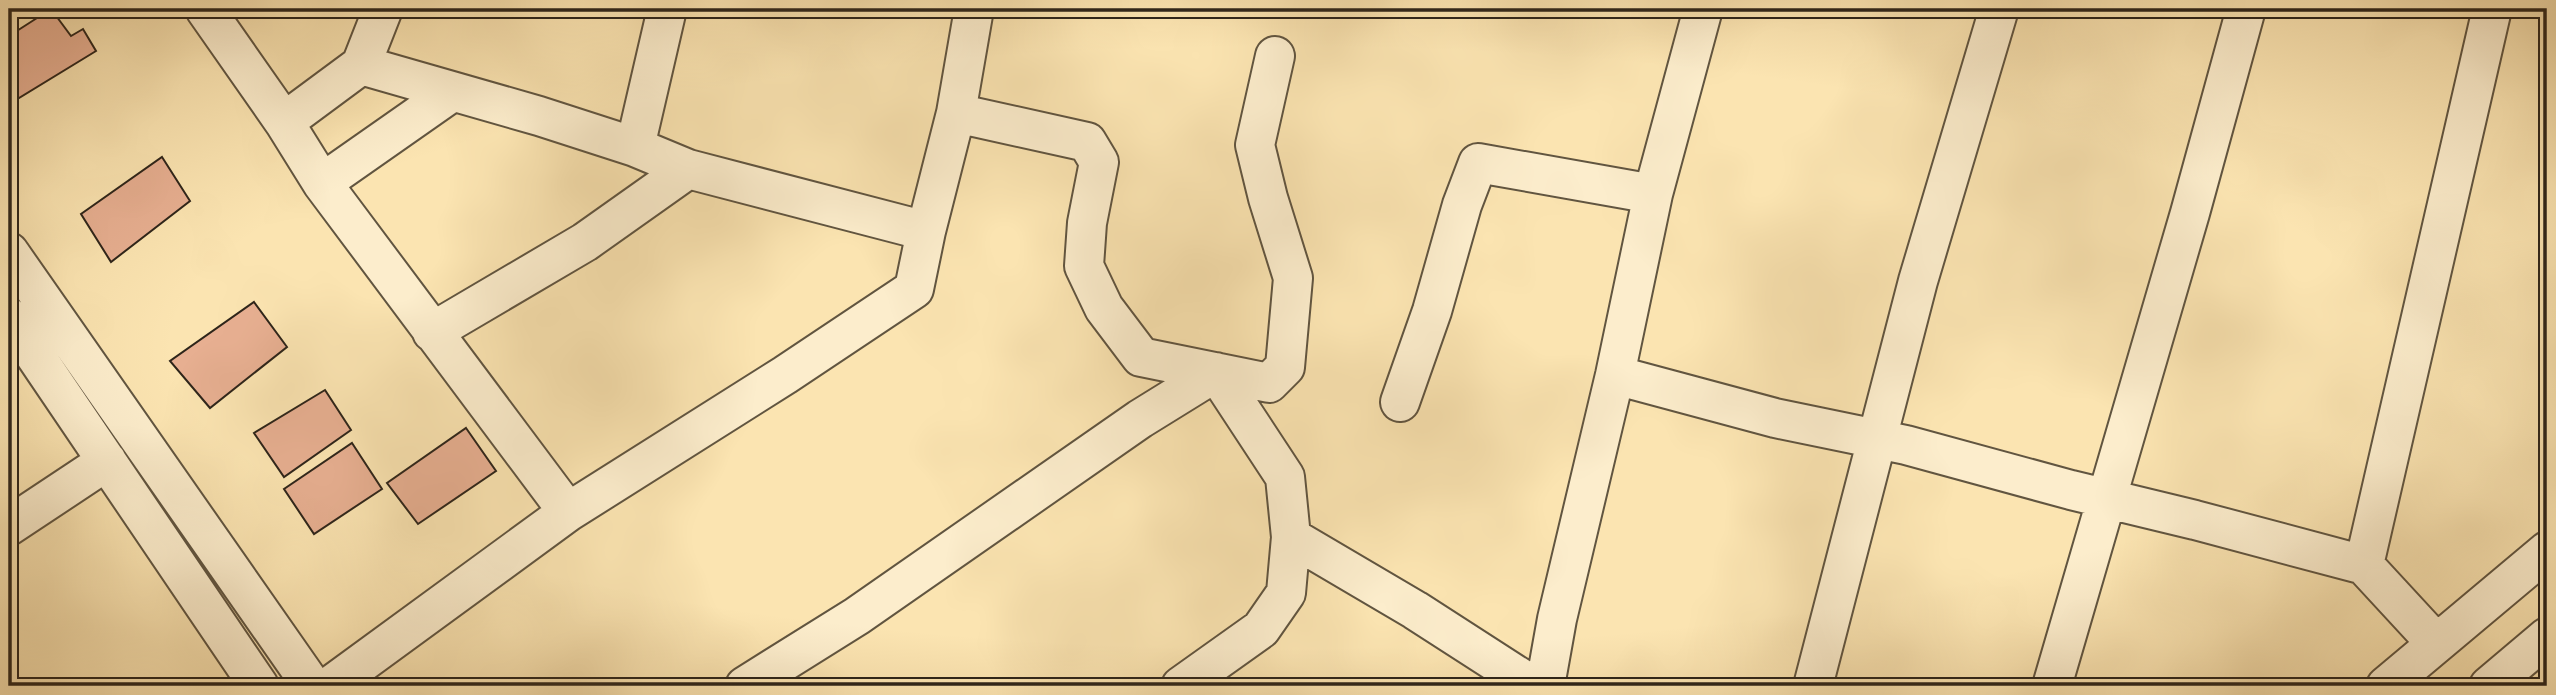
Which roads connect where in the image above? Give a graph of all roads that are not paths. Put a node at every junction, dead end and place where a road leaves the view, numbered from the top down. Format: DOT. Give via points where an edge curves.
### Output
graph roads {
  1 [pos="205,9"];
  2 [pos="383,9"];
  3 [pos="667,9"];
  4 [pos="974,9"];
  5 [pos="1703,9"];
  6 [pos="1999,9"];
  7 [pos="2246,9"];
  8 [pos="2492,9"];
  9 [pos="1275,56"];
  10 [pos="361,65"];
  11 [pos="452,92"];
  12 [pos="956,113"];
  13 [pos="284,122"];
  14 [pos="635,147"];
  15 [pos="688,169"];
  16 [pos="322,183"];
  17 [pos="1653,194"];
  18 [pos="926,230"];
  19 [pos="9,252"];
  20 [pos="9,317"];
  21 [pos="432,332"];
  22 [pos="1216,372"];
  23 [pos="1615,375"];
  24 [pos="1400,402"];
  25 [pos="1878,438"];
  26 [pos="107,461"];
  27 [pos="2106,499"];
  28 [pos="568,512"];
  29 [pos="9,526"];
  30 [pos="1291,537"];
  31 [pos="2547,551"];
  32 [pos="2364,565"];
  33 [pos="2547,637"];
  34 [pos="2437,643"];
  35 [pos="259,686"];
  36 [pos="312,686"];
  37 [pos="330,686"];
  38 [pos="745,686"];
  39 [pos="1181,686"];
  40 [pos="1532,686"];
  41 [pos="1545,686"];
  42 [pos="1813,686"];
  43 [pos="2052,686"];
  44 [pos="2386,686"];
  45 [pos="2489,686"];
  1 -- 13 [label="street"];
  2 -- 10 [label="street"];
  3 -- 14 [label="street"];
  4 -- 12 [label="street"];
  5 -- 17 [label="street"];
  6 -- 25 [label="street" via="1918,281"];
  7 -- 27 [label="street"];
  8 -- 32 [label="street"];
  9 -- 22 [label="street" via="1255,145 1293,278 1285,367 1269,383"];
  10 -- 11 [label="street"];
  10 -- 13 [label="street"];
  11 -- 14 [label="street"];
  11 -- 16 [label="street"];
  12 -- 18 [label="street"];
  12 -- 22 [label="street" via="1087,142 1099,162 1084,266 1104,308 1141,357"];
  13 -- 16 [label="street"];
  14 -- 15 [label="street"];
  15 -- 18 [label="street"];
  15 -- 21 [label="street" via="585,242"];
  16 -- 21 [label="street"];
  17 -- 23 [label="street"];
  17 -- 24 [label="street" via="1478,163"];
  18 -- 28 [label="street" via="914,289"];
  19 -- 36 [label="street"];
  20 -- 26 [label="street"];
  21 -- 28 [label="street"];
  22 -- 30 [label="street" via="1285,477"];
  22 -- 38 [label="street" via="1140,419 857,616"];
  23 -- 25 [label="street" via="1775,418"];
  23 -- 41 [label="street"];
  25 -- 27 [label="street"];
  25 -- 42 [label="street"];
  26 -- 29 [label="street"];
  26 -- 35 [label="street"];
  27 -- 32 [label="street"];
  27 -- 43 [label="street"];
  28 -- 37 [label="street"];
  30 -- 39 [label="street" via="1286,593 1261,629"];
  30 -- 40 [label="street"];
  31 -- 34 [label="street"];
  32 -- 34 [label="street"];
  33 -- 45 [label="street"];
  34 -- 44 [label="street"];
}
